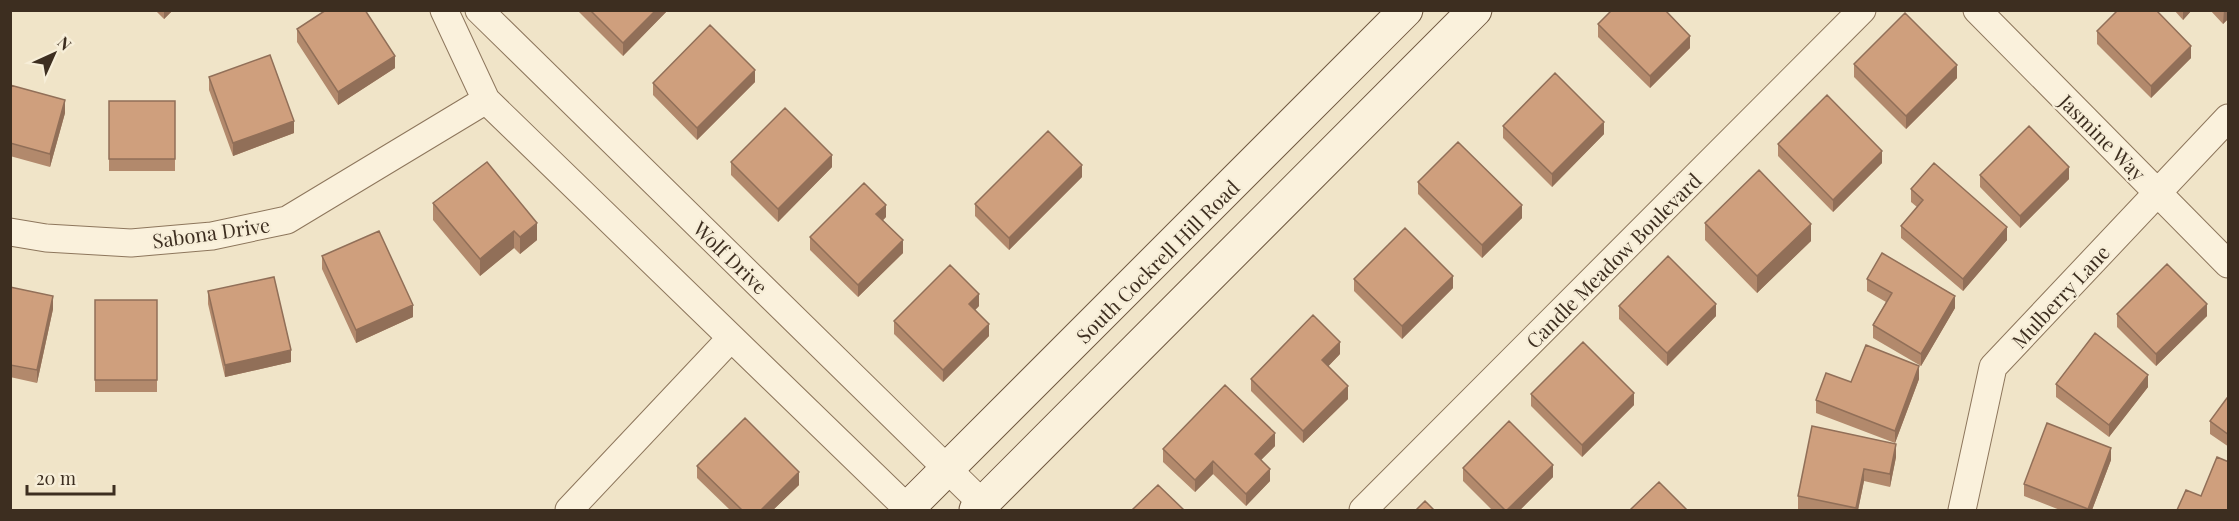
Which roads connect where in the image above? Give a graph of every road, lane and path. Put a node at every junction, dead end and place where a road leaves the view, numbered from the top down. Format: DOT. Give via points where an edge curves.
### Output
graph roads {
  1 [pos="444,10"];
  2 [pos="479,10"];
  3 [pos="1475,10"];
  4 [pos="1862,10"];
  5 [pos="1977,10"];
  6 [pos="1401,16"];
  7 [pos="1430,57"];
  8 [pos="486,100"];
  9 [pos="2229,118"];
  10 [pos="2157,191"];
  11 [pos="10,232"];
  12 [pos="2229,264"];
  13 [pos="731,338"];
  14 [pos="948,470"];
  15 [pos="979,507"];
  16 [pos="569,510"];
  17 [pos="908,510"];
  18 [pos="1363,510"];
  19 [pos="1962,510"];
  1 -- 8 [label="street"];
  2 -- 14 [label="street, Wolf Drive"];
  3 -- 7 [label="main road"];
  4 -- 18 [label="street, Candle Meadow Boulevard"];
  5 -- 10 [label="street, Jasmine Way"];
  6 -- 7 [label="main road"];
  6 -- 14 [label="main road, South Cockrell Hill Road"];
  7 -- 15 [label="main road"];
  8 -- 11 [label="street, Sabona Drive" via="287,220 212,236 131,243"];
  8 -- 13 [label="street"];
  9 -- 10 [label="street, Mulberry Lane"];
  10 -- 12 [label="street, Jasmine Way"];
  10 -- 19 [label="street, Mulberry Lane" via="1993,367"];
  13 -- 16 [label="street"];
  13 -- 17 [label="street"];
  14 -- 15 [label="street, Wolf Drive"];
  14 -- 17 [label="main road, South Cockrell Hill Road"];
}
